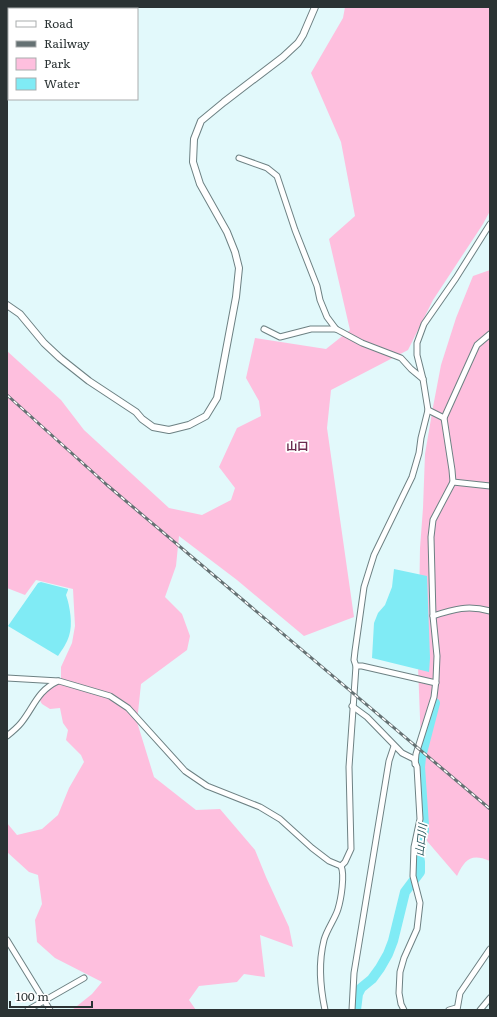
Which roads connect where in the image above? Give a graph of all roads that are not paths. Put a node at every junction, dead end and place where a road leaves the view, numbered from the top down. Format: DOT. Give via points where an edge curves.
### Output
graph roads {
  1 [pos="314,7"];
  2 [pos="239,158"];
  3 [pos="490,224"];
  4 [pos="7,305"];
  5 [pos="264,329"];
  6 [pos="336,329"];
  7 [pos="490,334"];
  8 [pos="423,380"];
  9 [pos="428,410"];
  10 [pos="444,418"];
  11 [pos="452,482"];
  12 [pos="490,486"];
  13 [pos="490,611"];
  14 [pos="433,616"];
  15 [pos="356,666"];
  16 [pos="7,678"];
  17 [pos="59,681"];
  18 [pos="436,683"];
  19 [pos="352,706"];
  20 [pos="7,736"];
  21 [pos="394,746"];
  22 [pos="415,764"];
  23 [pos="342,866"];
  24 [pos="7,940"];
  25 [pos="490,950"];
  26 [pos="84,978"];
  27 [pos="490,998"];
  28 [pos="44,1000"];
  29 [pos="456,1009"];
  30 [pos="28,1010"];
  31 [pos="50,1010"];
  32 [pos="325,1010"];
  33 [pos="352,1010"];
  34 [pos="404,1010"];
  35 [pos="449,1010"];
  36 [pos="480,1010"];
  1 -- 4 [label="street" via="298,43 202,121 194,139 193,162 200,184 227,232 239,268 236,297 216,398 206,416 189,425 169,430 153,427 60,358 20,314"];
  2 -- 6 [label="street" via="267,168 277,176 320,300 327,317"];
  3 -- 8 [label="street" via="424,324 417,355"];
  5 -- 6 [label="street" via="280,337 311,329"];
  6 -- 8 [label="street" via="362,343 401,358"];
  7 -- 10 [label="street" via="477,345"];
  8 -- 9 [label="street"];
  9 -- 10 [label="street"];
  9 -- 15 [label="street" via="412,477 374,555 364,587 354,660"];
  10 -- 11 [label="street"];
  11 -- 12 [label="street"];
  11 -- 14 [label="street" via="433,520"];
  13 -- 14 [label="street" via="477,608 454,609"];
  14 -- 18 [label="street" via="437,656"];
  15 -- 18 [label="street"];
  15 -- 19 [label="street"];
  16 -- 17 [label="street"];
  17 -- 20 [label="street" via="42,691 22,722"];
  17 -- 23 [label="street" via="110,696 120,702 185,771 207,786 260,807 280,819 312,848 328,860"];
  18 -- 22 [label="street"];
  19 -- 21 [label="street" via="367,717"];
  19 -- 23 [label="street" via="349,767 351,849"];
  21 -- 22 [label="street" via="414,759"];
  21 -- 33 [label="street" via="389,761 356,965"];
  22 -- 34 [label="street" via="420,819 414,847 413,876 420,903 417,929 400,972 399,993"];
  23 -- 32 [label="street" via="338,908 324,939 320,968 320,987"];
  24 -- 28 [label="street"];
  25 -- 29 [label="street" via="460,993"];
  26 -- 28 [label="street"];
  27 -- 36 [label="street"];
  28 -- 30 [label="street"];
  28 -- 31 [label="street"];
  29 -- 35 [label="street"];
}
